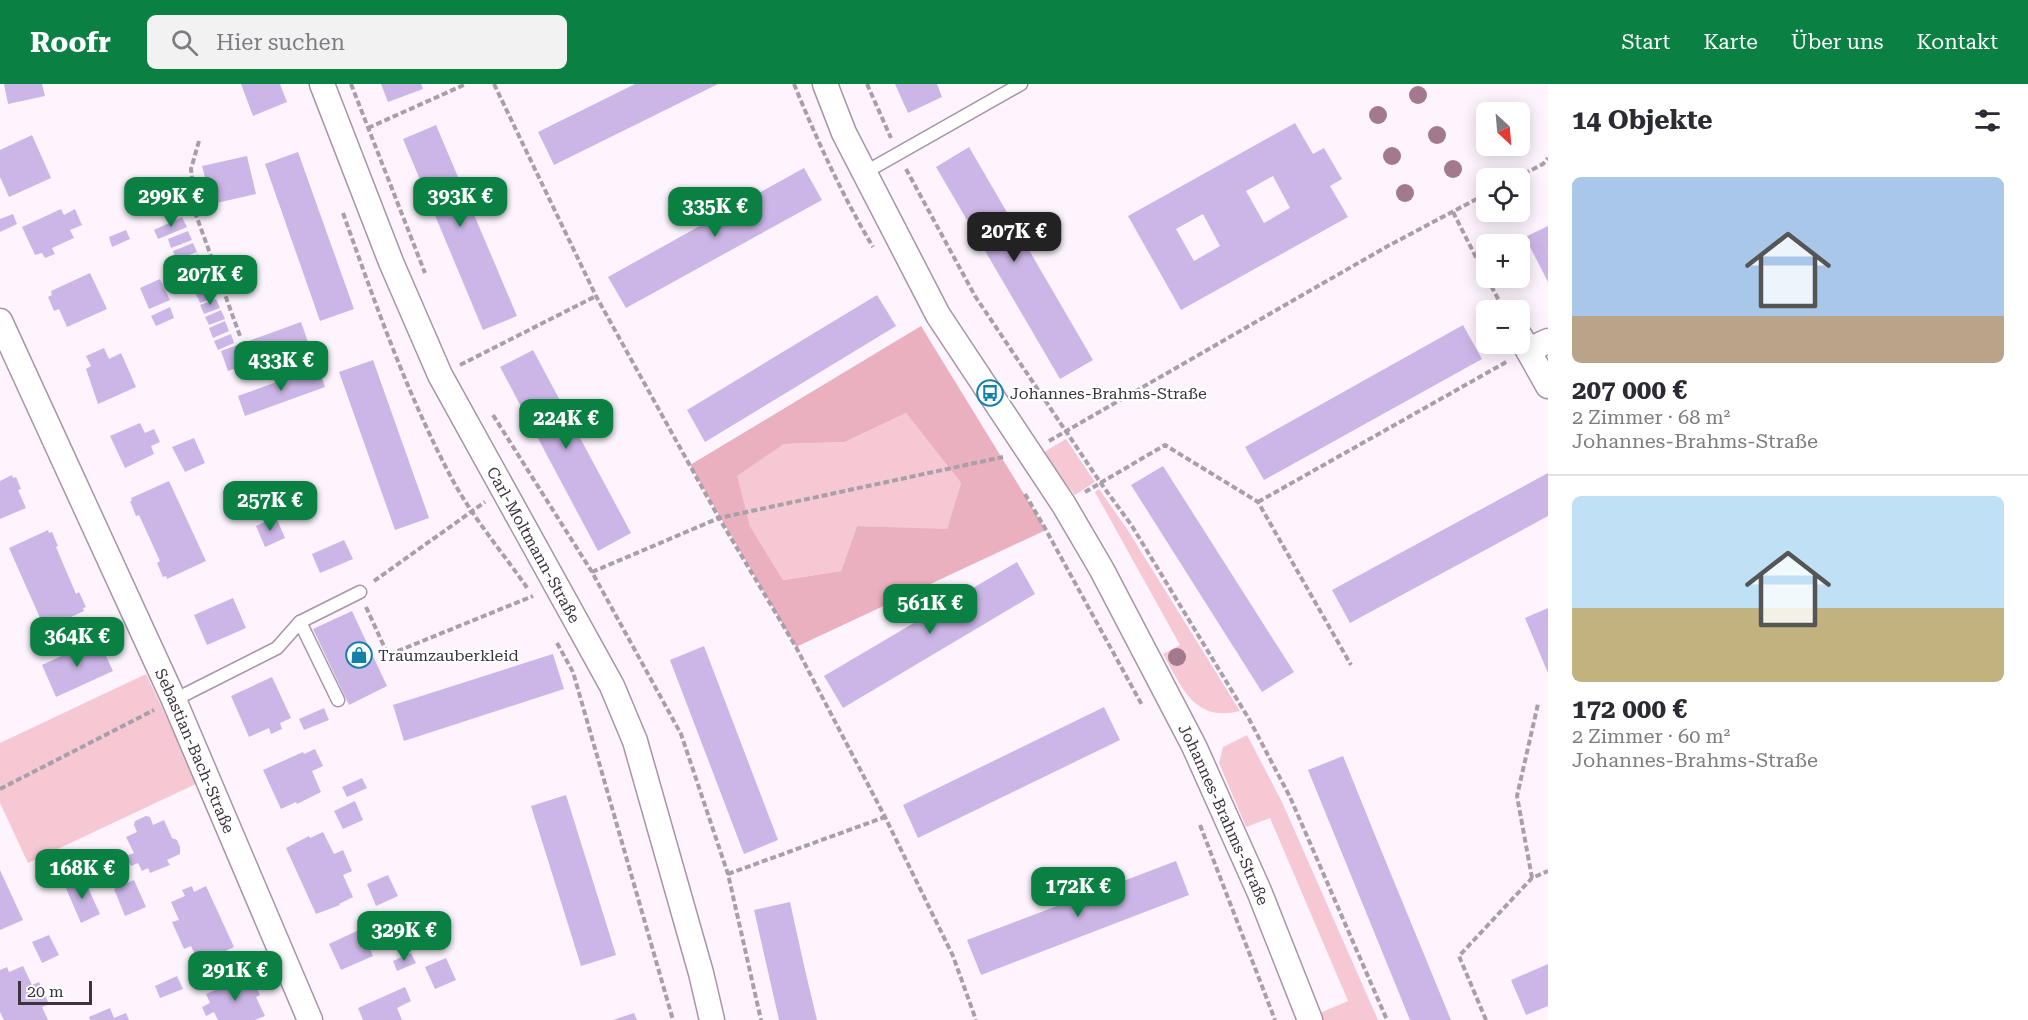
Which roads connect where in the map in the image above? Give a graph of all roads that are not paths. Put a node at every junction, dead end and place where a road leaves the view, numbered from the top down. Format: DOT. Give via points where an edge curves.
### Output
graph roads {
  1 [pos="322,84"];
  2 [pos="825,84"];
  3 [pos="1021,84"];
  4 [pos="864,173"];
  5 [pos="0,321"];
  6 [pos="1532,343"];
  7 [pos="1548,386"];
  8 [pos="360,592"];
  9 [pos="300,622"];
  10 [pos="174,700"];
  11 [pos="338,700"];
  12 [pos="310,1020"];
  13 [pos="712,1020"];
  14 [pos="1310,1020"];
  1 -- 13 [label="street, Carl-Moltmann-Straße" via="391,262 450,370 502,490 612,686 635,741"];
  2 -- 4 [label="street, Johannes-Brahms-Straße"];
  3 -- 4 [label="lane"];
  4 -- 14 [label="street, Johannes-Brahms-Straße" via="938,315 1064,505 1102,570 1194,746 1259,891"];
  5 -- 10 [label="street, Sebastian-Bach-Straße"];
  6 -- 7 [label="street"];
  8 -- 9 [label="lane"];
  9 -- 10 [label="lane" via="277,648"];
  9 -- 11 [label="lane"];
  10 -- 12 [label="street, Sebastian-Bach-Straße"];
}
